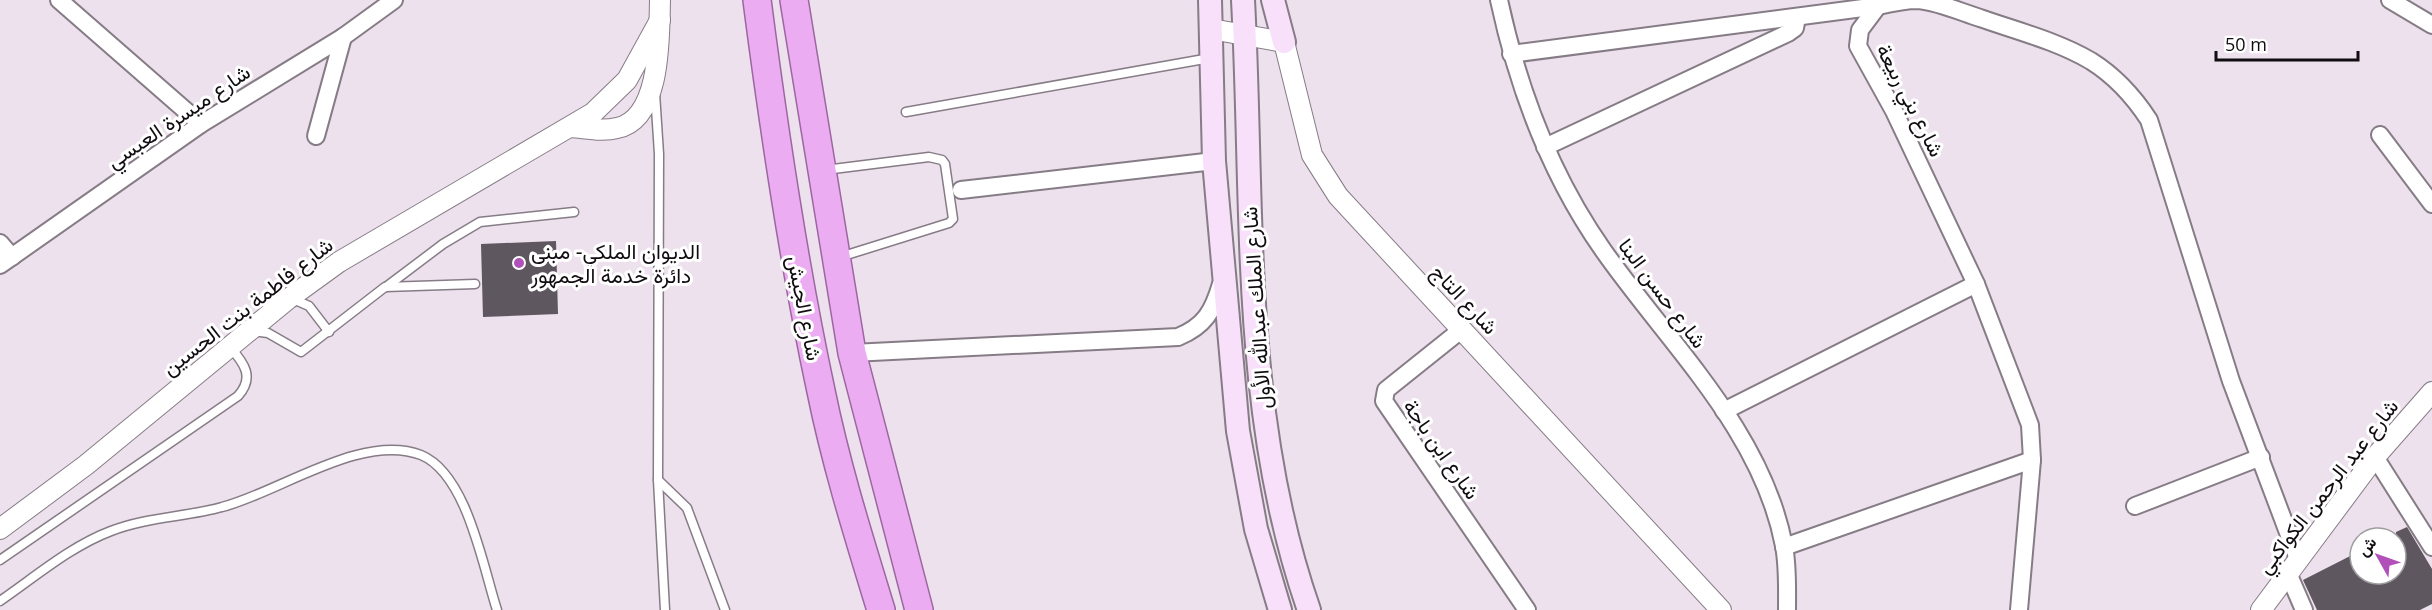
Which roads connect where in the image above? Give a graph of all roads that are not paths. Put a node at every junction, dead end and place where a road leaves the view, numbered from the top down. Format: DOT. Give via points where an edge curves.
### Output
graph roads {
  1 [pos="59,0"];
  2 [pos="757,0"];
  3 [pos="794,0"];
  4 [pos="1210,0"];
  5 [pos="1243,0"];
  6 [pos="1273,0"];
  7 [pos="1499,0"];
  8 [pos="2390,0"];
  9 [pos="383,3"];
  10 [pos="1878,6"];
  11 [pos="660,10"];
  12 [pos="1797,17"];
  13 [pos="2432,25"];
  14 [pos="1211,29"];
  15 [pos="1245,35"];
  16 [pos="343,37"];
  17 [pos="1284,42"];
  18 [pos="1511,54"];
  19 [pos="1212,58"];
  20 [pos="655,84"];
  21 [pos="906,112"];
  22 [pos="201,124"];
  23 [pos="571,127"];
  24 [pos="2380,135"];
  25 [pos="315,136"];
  26 [pos="1545,147"];
  27 [pos="1214,160"];
  28 [pos="822,170"];
  29 [pos="961,190"];
  30 [pos="2432,204"];
  31 [pos="574,212"];
  32 [pos="0,243"];
  33 [pos="836,258"];
  34 [pos="6,261"];
  35 [pos="1223,277"];
  36 [pos="475,284"];
  37 [pos="1976,284"];
  38 [pos="385,287"];
  39 [pos="288,299"];
  40 [pos="1461,330"];
  41 [pos="249,331"];
  42 [pos="329,332"];
  43 [pos="230,347"];
  44 [pos="852,353"];
  45 [pos="2432,392"];
  46 [pos="1724,411"];
  47 [pos="2261,457"];
  48 [pos="2375,457"];
  49 [pos="2032,460"];
  50 [pos="658,480"];
  51 [pos="2135,506"];
  52 [pos="0,529"];
  53 [pos="1784,547"];
  54 [pos="2432,547"];
  55 [pos="0,560"];
  56 [pos="2293,566"];
  57 [pos="0,601"];
  58 [pos="919,603"];
  59 [pos="497,610"];
  60 [pos="665,610"];
  61 [pos="725,610"];
  62 [pos="881,610"];
  63 [pos="1280,610"];
  64 [pos="1309,610"];
  65 [pos="1527,610"];
  66 [pos="1721,610"];
  67 [pos="1787,610"];
  68 [pos="2019,610"];
  69 [pos="2261,610"];
  70 [pos="2304,610"];
  1 -- 22 [label="street"];
  2 -- 62 [label="highway, شارع الجيش" via="778,156 821,393"];
  3 -- 28 [label="highway, شارع الجيش"];
  4 -- 14 [label="main road, شارع الملك عبدالله الأول"];
  5 -- 15 [label="main road, شارع الملك عبدالله الأول"];
  6 -- 17 [label="main road"];
  7 -- 18 [label="street, شارع حسن البنا"];
  8 -- 13 [label="street"];
  9 -- 16 [label="street, شارع ميسرة العبسي"];
  10 -- 12 [label="street"];
  10 -- 37 [label="street, شارع بني ربيعة" via="1860,30 1858,46"];
  10 -- 47 [label="street" via="1920,0 2063,47 2092,62 2136,101 2149,120 2231,381"];
  11 -- 20 [label="street, شارع فاطمة بنت الحسين"];
  11 -- 23 [label="street, شارع فاطمة بنت الحسين" via="627,80 593,113"];
  12 -- 18 [label="street"];
  12 -- 26 [label="street" via="1795,28 1788,33"];
  14 -- 15 [label="street"];
  14 -- 19 [label="main road, شارع الملك عبدالله الأول"];
  15 -- 17 [label="street"];
  15 -- 64 [label="main road, شارع الملك عبدالله الأول" via="1249,220 1260,383 1279,513"];
  16 -- 22 [label="street, شارع ميسرة العبسي"];
  16 -- 25 [label="street"];
  17 -- 40 [label="street, شارع التاج" via="1312,156 1324,178"];
  18 -- 26 [label="street, شارع حسن البنا"];
  19 -- 21 [label="lane"];
  19 -- 27 [label="main road, شارع الملك عبدالله الأول"];
  20 -- 23 [label="street, شارع فاطمة بنت الحسين" via="642,108 619,128"];
  20 -- 50 [label="lane" via="659,154"];
  22 -- 34 [label="street, شارع ميسرة العبسي"];
  23 -- 39 [label="street, شارع فاطمة بنت الحسين" via="392,229"];
  24 -- 30 [label="street"];
  26 -- 46 [label="street, شارع حسن البنا" via="1602,249"];
  27 -- 29 [label="street"];
  27 -- 35 [label="main road, شارع الملك عبدالله الأول"];
  28 -- 33 [label="highway, شارع الجيش"];
  28 -- 33 [label="lane" via="929,157 945,164 953,219 949,223"];
  31 -- 38 [label="lane" via="480,222"];
  32 -- 34 [label="street"];
  33 -- 44 [label="highway, شارع الجيش"];
  35 -- 44 [label="street" via="1214,308 1205,322 1178,337"];
  35 -- 63 [label="main road, شارع الملك عبدالله الأول" via="1246,483"];
  36 -- 38 [label="lane"];
  37 -- 46 [label="street"];
  37 -- 49 [label="street, شارع بني ربيعة" via="2030,425"];
  38 -- 42 [label="lane"];
  39 -- 41 [label="street, شارع فاطمة بنت الحسين"];
  39 -- 42 [label="lane" via="309,306"];
  40 -- 65 [label="street, شارع ابن باجة" via="1386,390 1384,401"];
  40 -- 66 [label="street, شارع التاج"];
  41 -- 42 [label="lane" via="268,333 301,351"];
  41 -- 43 [label="street, شارع فاطمة بنت الحسين"];
  43 -- 52 [label="street, شارع فاطمة بنت الحسين" via="86,465"];
  43 -- 55 [label="lane" via="247,370 248,380 238,396"];
  44 -- 58 [label="highway, شارع الجيش"];
  45 -- 48 [label="street, شارع عبد الرحمن الكواكبي"];
  46 -- 53 [label="street, شارع حسن البنا" via="1751,454"];
  47 -- 51 [label="street"];
  47 -- 56 [label="street"];
  48 -- 54 [label="street"];
  48 -- 56 [label="street, شارع عبد الرحمن الكواكبي"];
  49 -- 53 [label="street"];
  49 -- 68 [label="street, شارع بني ربيعة"];
  50 -- 60 [label="lane"];
  50 -- 61 [label="lane" via="687,508"];
  53 -- 67 [label="street, شارع حسن البنا"];
  56 -- 69 [label="street, شارع عبد الرحمن الكواكبي"];
  56 -- 70 [label="street"];
  57 -- 59 [label="lane" via="74,550 113,530 225,507 327,464 399,450 422,456 442,471 457,491"];
}
